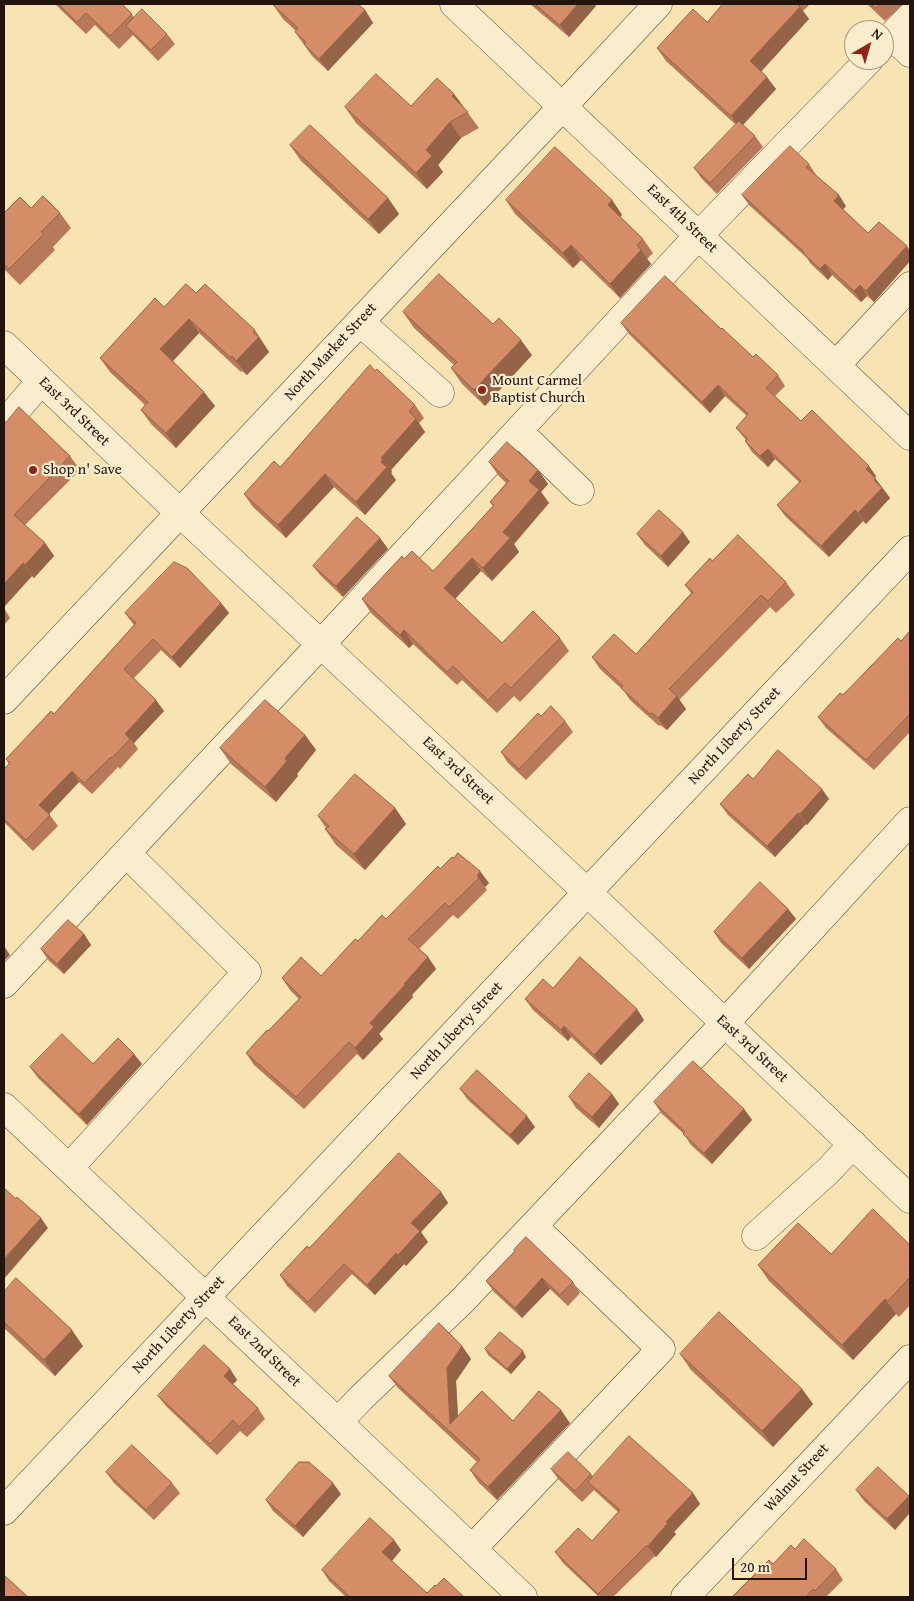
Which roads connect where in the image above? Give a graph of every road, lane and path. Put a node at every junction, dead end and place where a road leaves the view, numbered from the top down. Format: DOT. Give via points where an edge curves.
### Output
graph roads {
  1 [pos="454,4"];
  2 [pos="658,4"];
  3 [pos="859,70"];
  4 [pos="563,106"];
  5 [pos="699,235"];
  6 [pos="910,286"];
  7 [pos="360,322"];
  8 [pos="4,345"];
  9 [pos="836,365"];
  10 [pos="41,381"];
  11 [pos="440,393"];
  12 [pos="4,424"];
  13 [pos="518,431"];
  14 [pos="910,436"];
  15 [pos="580,491"];
  16 [pos="180,513"];
  17 [pos="910,550"];
  18 [pos="321,644"];
  19 [pos="4,700"];
  20 [pos="910,824"];
  21 [pos="126,853"];
  22 [pos="588,893"];
  23 [pos="4,984"];
  24 [pos="725,1023"];
  25 [pos="6,1115"];
  26 [pos="853,1144"];
  27 [pos="69,1168"];
  28 [pos="910,1198"];
  29 [pos="533,1226"];
  30 [pos="756,1236"];
  31 [pos="205,1297"];
  32 [pos="910,1359"];
  33 [pos="338,1422"];
  34 [pos="4,1511"];
  35 [pos="472,1549"];
  36 [pos="523,1597"];
  37 [pos="685,1597"];
  1 -- 4 [label="street, East 4th Street"];
  2 -- 4 [label="street, North Market Street"];
  3 -- 5 [label="street"];
  4 -- 5 [label="street, East 4th Street"];
  4 -- 7 [label="street, North Market Street"];
  5 -- 9 [label="street, East 4th Street"];
  5 -- 13 [label="street"];
  6 -- 9 [label="street"];
  7 -- 11 [label="street"];
  7 -- 16 [label="street, North Market Street"];
  8 -- 10 [label="street, East 3rd Street"];
  9 -- 14 [label="street, East 4th Street"];
  10 -- 12 [label="street"];
  10 -- 16 [label="street, East 3rd Street"];
  13 -- 15 [label="street"];
  13 -- 18 [label="street"];
  16 -- 18 [label="street, East 3rd Street"];
  16 -- 19 [label="street, North Market Street"];
  17 -- 22 [label="street, North Liberty Street"];
  18 -- 21 [label="street"];
  18 -- 22 [label="street, East 3rd Street"];
  20 -- 24 [label="street"];
  21 -- 23 [label="street"];
  21 -- 27 [label="street" via="247,972"];
  22 -- 24 [label="street, East 3rd Street"];
  22 -- 31 [label="street, North Liberty Street"];
  24 -- 26 [label="street, East 3rd Street"];
  24 -- 29 [label="street"];
  25 -- 27 [label="street, East 2nd Street"];
  26 -- 28 [label="street, East 3rd Street"];
  26 -- 30 [label="street"];
  27 -- 31 [label="street, East 2nd Street"];
  29 -- 33 [label="street" via="463,1300"];
  29 -- 35 [label="street" via="661,1349"];
  31 -- 33 [label="street, East 2nd Street"];
  31 -- 34 [label="street, North Liberty Street"];
  32 -- 37 [label="street, Walnut Street"];
  33 -- 35 [label="street, East 2nd Street"];
  35 -- 36 [label="street, East 2nd Street"];
}
